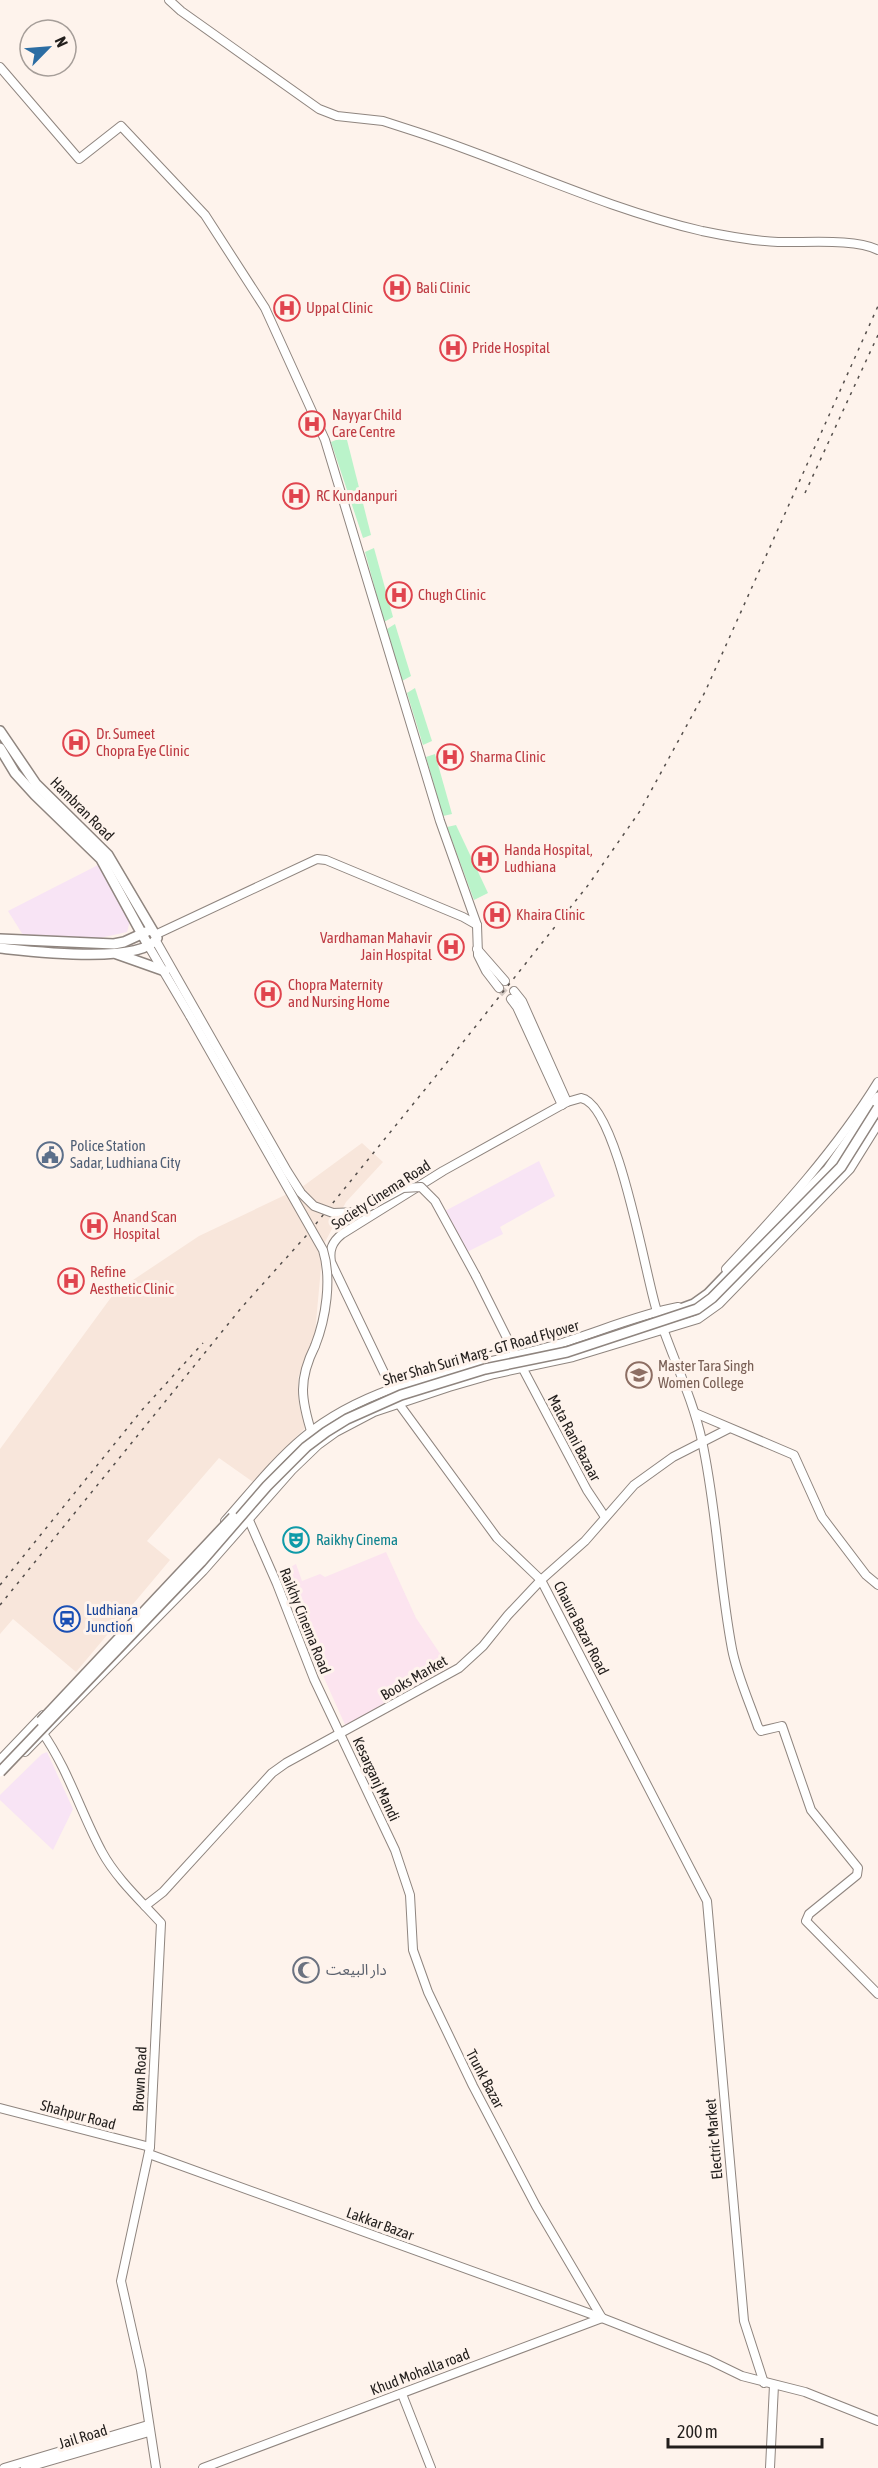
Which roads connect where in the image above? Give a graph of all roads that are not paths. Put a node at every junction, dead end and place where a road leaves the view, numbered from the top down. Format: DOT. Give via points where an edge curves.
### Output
graph roads {
  1 [pos="169,0"];
  2 [pos="0,67"];
  3 [pos="878,250"];
  4 [pos="0,731"];
  5 [pos="0,748"];
  6 [pos="477,925"];
  7 [pos="151,937"];
  8 [pos="0,939"];
  9 [pos="0,948"];
  10 [pos="477,949"];
  11 [pos="111,953"];
  12 [pos="165,971"];
  13 [pos="505,981"];
  14 [pos="499,988"];
  15 [pos="512,995"];
  16 [pos="194,1014"];
  17 [pos="878,1082"];
  18 [pos="878,1096"];
  19 [pos="565,1103"];
  20 [pos="878,1108"];
  21 [pos="878,1124"];
  22 [pos="657,1311"];
  23 [pos="664,1329"];
  24 [pos="515,1354"];
  25 [pos="529,1368"];
  26 [pos="392,1389"];
  27 [pos="399,1404"];
  28 [pos="695,1413"];
  29 [pos="728,1429"];
  30 [pos="312,1432"];
  31 [pos="702,1441"];
  32 [pos="318,1445"];
  33 [pos="605,1517"];
  34 [pos="248,1518"];
  35 [pos="541,1580"];
  36 [pos="878,1584"];
  37 [pos="35,1724"];
  38 [pos="340,1733"];
  39 [pos="44,1734"];
  40 [pos="0,1762"];
  41 [pos="1,1774"];
  42 [pos="388,1835"];
  43 [pos="702,1890"];
  44 [pos="146,1906"];
  45 [pos="878,1994"];
  46 [pos="0,2108"];
  47 [pos="149,2151"];
  48 [pos="602,2318"];
  49 [pos="764,2383"];
  50 [pos="774,2385"];
  51 [pos="402,2394"];
  52 [pos="878,2421"];
  53 [pos="149,2429"];
  54 [pos="0,2458"];
  55 [pos="3,2468"];
  56 [pos="25,2468"];
  57 [pos="156,2468"];
  58 [pos="203,2468"];
  59 [pos="431,2468"];
  60 [pos="770,2468"];
  1 -- 3 [label="street" via="329,113 376,119 425,134 657,220 738,237 870,246"];
  2 -- 6 [label="street" via="79,159 121,126 205,216 265,308 325,440 440,821"];
  4 -- 7 [label="main road, Hambran Road" via="36,784 108,855"];
  5 -- 7 [label="main road, Hambran Road" via="35,795 101,859"];
  6 -- 7 [label="street" via="321,859"];
  6 -- 10 [label="street"];
  7 -- 8 [label="main road" via="114,944"];
  7 -- 11 [label="main road"];
  7 -- 12 [label="street"];
  7 -- 16 [label="street"];
  9 -- 11 [label="main road" via="88,956"];
  10 -- 13 [label="street"];
  10 -- 14 [label="street"];
  11 -- 12 [label="main road"];
  12 -- 16 [label="street"];
  15 -- 19 [label="street" via="522,1001"];
  16 -- 24 [label="street, bridge" via="307,1200 324,1211 348,1214 372,1206 403,1188 422,1187 435,1201"];
  16 -- 30 [label="street, bridge" via="323,1250 327,1279 321,1331 302,1385"];
  17 -- 22 [label="street" via="831,1150 700,1297"];
  18 -- 40 [label="main road, Sher Shah Suri Marg - GT Road Flyover, bridge" via="828,1169 694,1304 567,1345 401,1389 346,1413 310,1436"];
  19 -- 22 [label="street" via="581,1098 595,1106 628,1191"];
  19 -- 26 [label="street, Society Cinema Road" via="443,1171 342,1234 333,1244 330,1255 334,1273"];
  20 -- 41 [label="main road, Sher Shah Suri Marg - GT Road Flyover, bridge" via="841,1167 697,1309 567,1352 485,1370 401,1395 317,1437"];
  21 -- 23 [label="street" via="849,1169 719,1304 698,1319"];
  22 -- 23 [label="street"];
  22 -- 24 [label="street"];
  23 -- 25 [label="street"];
  23 -- 28 [label="street"];
  24 -- 26 [label="street"];
  25 -- 27 [label="street" via="473,1380"];
  25 -- 33 [label="street, Mata Rani Bazaar" via="586,1490"];
  26 -- 27 [label="street, Society Cinema Road"];
  26 -- 30 [label="street"];
  27 -- 32 [label="street" via="358,1420"];
  27 -- 35 [label="street, Chaura Bazar Road" via="496,1538"];
  28 -- 29 [label="street"];
  28 -- 31 [label="street"];
  29 -- 31 [label="street, Books Market"];
  29 -- 36 [label="street" via="794,1455 822,1517 866,1575"];
  30 -- 32 [label="street"];
  30 -- 37 [label="street" via="277,1464"];
  31 -- 33 [label="street, Books Market" via="645,1476"];
  31 -- 45 [label="street" via="732,1648 758,1727 763,1731 782,1726 811,1810 859,1870 809,1914 807,1922"];
  32 -- 34 [label="street"];
  33 -- 35 [label="street, Books Market" via="585,1541"];
  34 -- 38 [label="street, Raikhy Cinema Road"];
  34 -- 39 [label="street" via="203,1571"];
  35 -- 38 [label="street, Books Market" via="459,1668"];
  35 -- 43 [label="street, Chaura Bazar Road"];
  37 -- 39 [label="street, Brown Road"];
  37 -- 40 [label="street"];
  38 -- 42 [label="street, Kesarganj Mandi"];
  38 -- 44 [label="street, Books Market" via="272,1773 164,1892"];
  39 -- 41 [label="street"];
  39 -- 44 [label="street, Brown Road" via="103,1853"];
  42 -- 48 [label="street, Trunk Bazar" via="410,1895 413,1950 431,2000 536,2206"];
  43 -- 49 [label="street, Electric Market" via="708,1909 744,2322"];
  44 -- 47 [label="street, Brown Road" via="161,1923"];
  46 -- 47 [label="street, Shahpur Road"];
  47 -- 48 [label="street, Lakkar Bazar"];
  47 -- 53 [label="street, Brown Road" via="121,2281 141,2370"];
  48 -- 49 [label="street"];
  48 -- 51 [label="street, Khud Mohalla road"];
  49 -- 50 [label="street"];
  50 -- 52 [label="street" via="841,2405"];
  50 -- 60 [label="street"];
  51 -- 58 [label="street, Khud Mohalla road"];
  51 -- 59 [label="street"];
  53 -- 55 [label="street"];
  53 -- 56 [label="street, Jail Road"];
  53 -- 57 [label="street, Brown Road"];
  54 -- 55 [label="street"];
}
